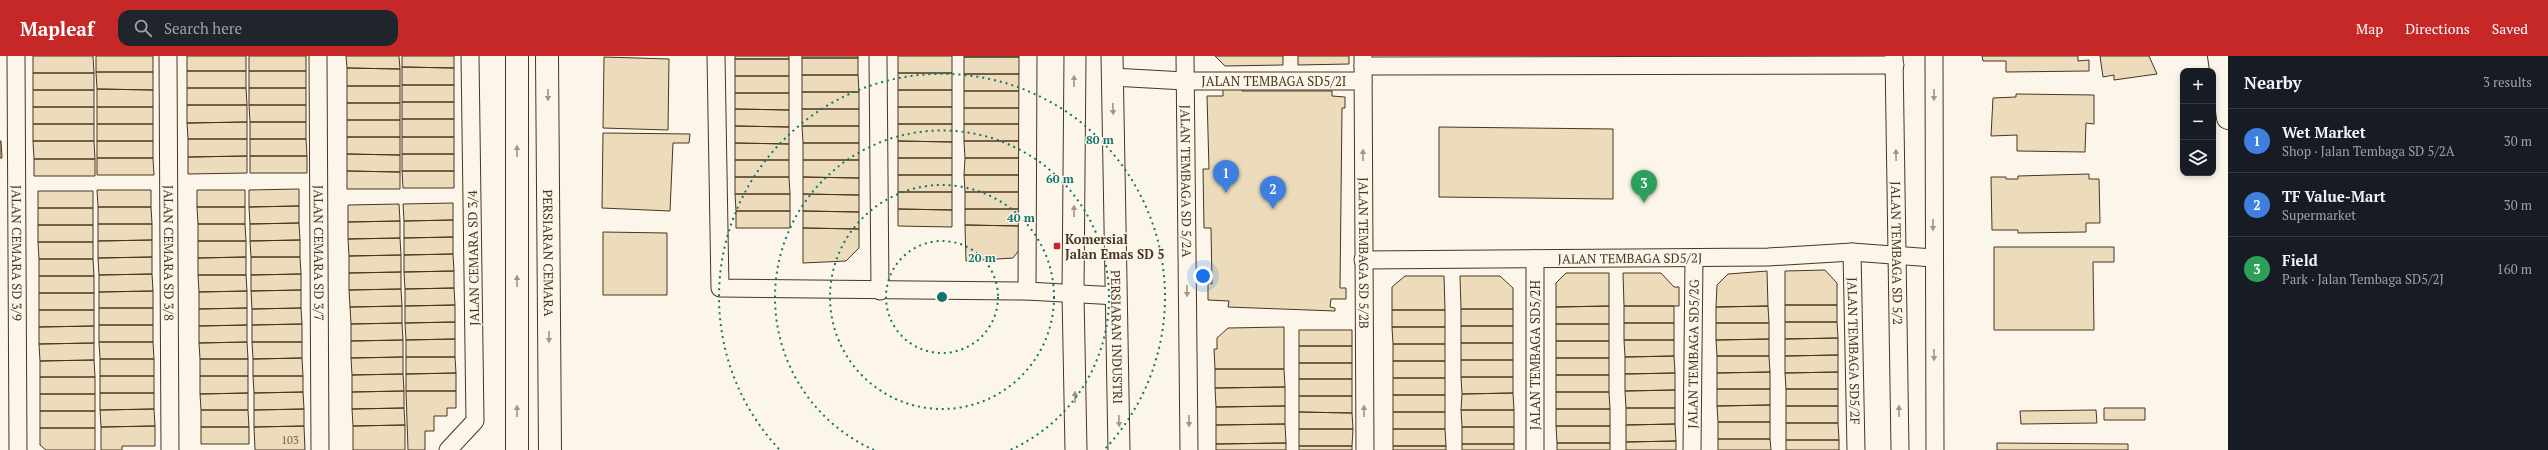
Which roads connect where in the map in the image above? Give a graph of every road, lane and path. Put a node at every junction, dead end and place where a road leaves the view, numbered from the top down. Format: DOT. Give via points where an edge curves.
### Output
graph roads {
  1 [pos="16,56"];
  2 [pos="168,56"];
  3 [pos="318,56"];
  4 [pos="470,56"];
  5 [pos="516,56"];
  6 [pos="547,56"];
  7 [pos="716,56"];
  8 [pos="878,56"];
  9 [pos="1028,56"];
  10 [pos="1074,56"];
  11 [pos="1112,56"];
  12 [pos="1184,56"];
  13 [pos="1934,56"];
  14 [pos="2219,56"];
  15 [pos="1847,60"];
  16 [pos="1894,60"];
  17 [pos="1529,61"];
  18 [pos="1682,61"];
  19 [pos="1363,68"];
  20 [pos="1112,77"];
  21 [pos="1185,82"];
  22 [pos="2228,118"];
  23 [pos="1852,252"];
  24 [pos="1897,256"];
  25 [pos="1694,258"];
  26 [pos="1933,258"];
  27 [pos="1535,259"];
  28 [pos="1363,260"];
  29 [pos="880,291"];
  30 [pos="1028,291"];
  31 [pos="1073,294"];
  32 [pos="1117,296"];
  33 [pos="18,450"];
  34 [pos="170,450"];
  35 [pos="320,450"];
  36 [pos="448,450"];
  37 [pos="517,450"];
  38 [pos="550,450"];
  39 [pos="1076,450"];
  40 [pos="1119,450"];
  41 [pos="1189,450"];
  42 [pos="1364,450"];
  43 [pos="1535,450"];
  44 [pos="1692,450"];
  45 [pos="1856,450"];
  46 [pos="1900,450"];
  47 [pos="1935,450"];
  1 -- 33 [label="street, JALAN CEMARA SD 3/9"];
  2 -- 34 [label="street, JALAN CEMARA SD 3/8"];
  3 -- 35 [label="street, JALAN CEMARA SD 3/7"];
  4 -- 36 [label="street, JALAN CEMARA SD 3/4" via="475,421"];
  37 -- 5 [label="main road, one-way"];
  6 -- 38 [label="main road, PERSIARAN CEMARA, one-way"];
  7 -- 29 [label="street" via="720,288"];
  8 -- 29 [label="street"];
  9 -- 30 [label="street"];
  31 -- 10 [label="street, one-way"];
  11 -- 20 [label="street, PERSIARAN INDUSTRI"];
  12 -- 21 [label="street, JALAN TEMBAGA SD 5/2A"];
  13 -- 26 [label="street, one-way"];
  14 -- 22 [label="main road"];
  15 -- 16 [label="street, JALAN TEMBAGA SD5/2I"];
  15 -- 18 [label="street, JALAN TEMBAGA SD5/2I"];
  24 -- 16 [label="street, JALAN TEMBAGA SD 5/2, one-way"];
  17 -- 18 [label="street, JALAN TEMBAGA SD5/2I"];
  17 -- 19 [label="street, JALAN TEMBAGA SD5/2I"];
  19 -- 21 [label="street, JALAN TEMBAGA SD5/2I"];
  28 -- 19 [label="street, JALAN TEMBAGA SD 5/2B, one-way"];
  20 -- 21 [label="street, JALAN TEMBAGA SD5/2I"];
  20 -- 32 [label="street, PERSIARAN INDUSTRI, one-way"];
  21 -- 41 [label="street, JALAN TEMBAGA SD 5/2A, one-way"];
  23 -- 24 [label="street, JALAN TEMBAGA SD5/2J"];
  23 -- 25 [label="street, JALAN TEMBAGA SD5/2J"];
  23 -- 45 [label="street, JALAN TEMBAGA SD5/2F"];
  24 -- 26 [label="street, JALAN TEMBAGA SD5/2J"];
  46 -- 24 [label="street, JALAN TEMBAGA SD 5/2, one-way"];
  25 -- 27 [label="street, JALAN TEMBAGA SD5/2J"];
  25 -- 44 [label="street, JALAN TEMBAGA SD5/2G"];
  26 -- 47 [label="street, one-way"];
  27 -- 28 [label="street, JALAN TEMBAGA SD5/2J"];
  27 -- 43 [label="street, JALAN TEMBAGA SD5/2H"];
  42 -- 28 [label="street, JALAN TEMBAGA SD 5/2B, one-way"];
  29 -- 30 [label="street"];
  30 -- 31 [label="street"];
  31 -- 32 [label="street"];
  39 -- 31 [label="street, one-way"];
  32 -- 40 [label="street, PERSIARAN INDUSTRI, one-way"];
}
